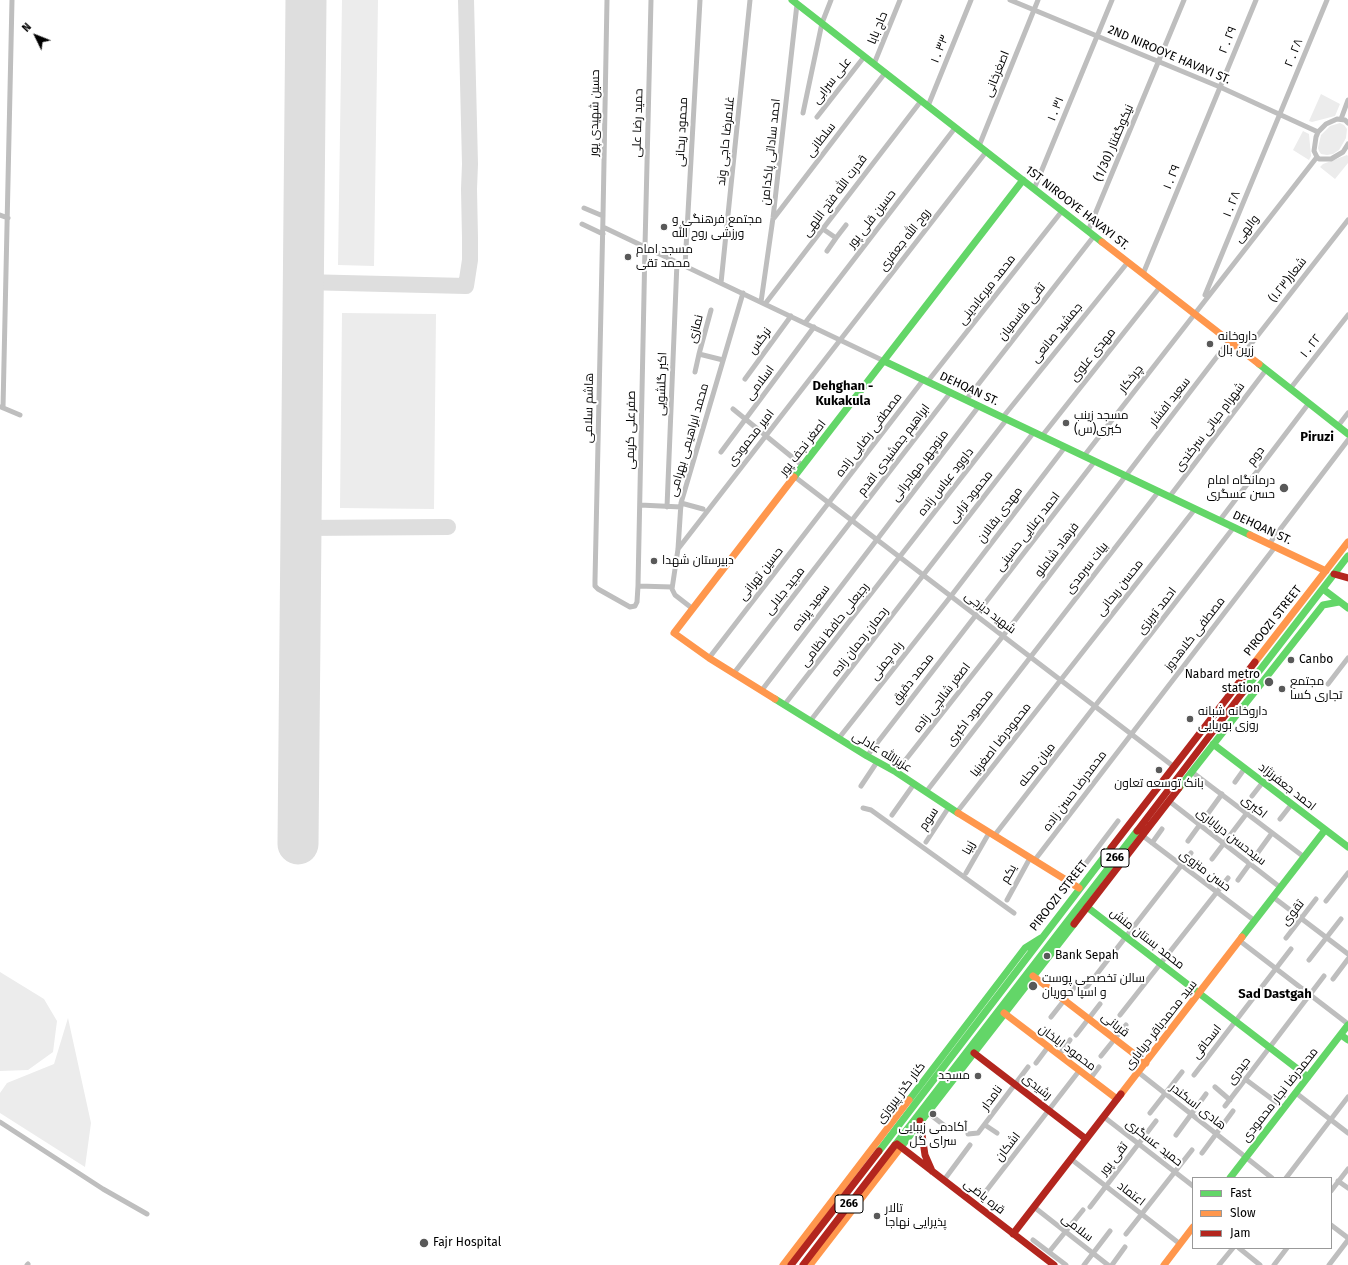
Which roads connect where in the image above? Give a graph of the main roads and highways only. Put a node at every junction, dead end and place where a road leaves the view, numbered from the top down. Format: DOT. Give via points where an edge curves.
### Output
graph roads {
  1 [pos="794,2"];
  2 [pos="1023,180"];
  3 [pos="884,361"];
  4 [pos="1348,434"];
  5 [pos="1348,542"];
  6 [pos="1348,556"];
  7 [pos="1326,571"];
  8 [pos="1334,574"];
  9 [pos="1348,578"];
  10 [pos="1323,589"];
  11 [pos="1339,602"];
  12 [pos="1348,608"];
  13 [pos="674,633"];
  14 [pos="1280,659"];
  15 [pos="1265,664"];
  16 [pos="1251,682"];
  17 [pos="1251,696"];
  18 [pos="1207,739"];
  19 [pos="1213,744"];
  20 [pos="1325,830"];
  21 [pos="1348,847"];
  22 [pos="1110,848"];
  23 [pos="1118,854"];
  24 [pos="1079,888"];
  25 [pos="1088,894"];
  26 [pos="1088,907"];
  27 [pos="1041,938"];
  28 [pos="1033,976"];
  29 [pos="1199,993"];
  30 [pos="1004,1013"];
  31 [pos="1348,1024"];
  32 [pos="1340,1035"];
  33 [pos="1348,1040"];
  34 [pos="974,1053"];
  35 [pos="1146,1063"];
  36 [pos="1308,1077"];
  37 [pos="1117,1099"];
  38 [pos="920,1121"];
  39 [pos="888,1138"];
  40 [pos="1086,1140"];
  41 [pos="898,1145"];
  42 [pos="932,1171"];
  43 [pos="1231,1177"];
  44 [pos="835,1198"];
  45 [pos="828,1216"];
  46 [pos="1192,1228"];
  47 [pos="1013,1234"];
  48 [pos="783,1265"];
  49 [pos="791,1265"];
  50 [pos="803,1265"];
  51 [pos="810,1265"];
  52 [pos="1054,1265"];
  53 [pos="1164,1265"];
  1 -- 2 [label="main road, 1ST NIROOYE HAVAYI ST."];
  2 -- 3 [label="main road, اصغر نجف پور"];
  2 -- 4 [label="main road, 1ST NIROOYE HAVAYI ST."];
  3 -- 7 [label="main road, DEHQAN ST."];
  3 -- 13 [label="main road, اصغر نجف پور"];
  5 -- 7 [label="main road, PIROOZI STREET / 266"];
  6 -- 8 [label="main road, PIROOZI STREET / 266"];
  7 -- 8 [label="main road, DEHQAN ST."];
  7 -- 22 [label="main road, PIROOZI STREET / 266"];
  8 -- 9 [label="main road, DEHQAN ST."];
  8 -- 10 [label="main road, PIROOZI STREET / 266"];
  10 -- 11 [label="main road"];
  10 -- 15 [label="main road, PIROOZI STREET / 266"];
  11 -- 12 [label="main road"];
  11 -- 14 [label="main road" via="1324,605"];
  13 -- 24 [label="main road, عزیزالله عادلی" via="709,658"];
  14 -- 15 [label="main road"];
  14 -- 17 [label="main road"];
  15 -- 16 [label="main road, PIROOZI STREET / 266"];
  16 -- 17 [label="main road"];
  16 -- 18 [label="main road, PIROOZI STREET / 266"];
  17 -- 19 [label="main road"];
  18 -- 19 [label="main road, احمد جعفرنژاد"];
  18 -- 23 [label="main road, PIROOZI STREET / 266"];
  19 -- 20 [label="main road, احمد جعفرنژاد"];
  19 -- 26 [label="main road"];
  20 -- 21 [label="main road, احمد جعفرنژاد"];
  20 -- 29 [label="main road, سید محمدباقر دریاباری"];
  22 -- 23 [label="main road"];
  22 -- 24 [label="main road, PIROOZI STREET / 266"];
  23 -- 25 [label="main road, PIROOZI STREET / 266"];
  24 -- 25 [label="main road, عزیزالله عادلی"];
  24 -- 27 [label="main road, PIROOZI STREET / 266"];
  25 -- 41 [label="main road, PIROOZI STREET / 266"];
  26 -- 28 [label="main road"];
  26 -- 29 [label="main road, محمد بستان منش"];
  27 -- 39 [label="main road, PIROOZI STREET / 266"];
  27 -- 44 [label="main road, کنار گذر پیروزی" via="1025,948"];
  28 -- 30 [label="main road"];
  28 -- 35 [label="main road, قربانی"];
  29 -- 35 [label="main road, سید محمدباقر دریاباری"];
  29 -- 36 [label="main road, محمد بستان منش"];
  30 -- 34 [label="main road"];
  30 -- 37 [label="main road, محمود ایلخان"];
  31 -- 32 [label="main road, محمدرضا نجار محمودی"];
  32 -- 33 [label="main road"];
  32 -- 36 [label="main road, محمدرضا نجار محمودی"];
  34 -- 38 [label="main road"];
  34 -- 40 [label="main road, رشیدی"];
  35 -- 37 [label="main road, سید محمدباقر دریاباری"];
  36 -- 43 [label="main road, محمدرضا نجار محمودی"];
  37 -- 40 [label="main road, سید محمدباقر دریاباری"];
  38 -- 41 [label="main road"];
  38 -- 42 [label="main road" via="925,1155"];
  39 -- 41 [label="main road, قره یاضی"];
  39 -- 45 [label="main road, PIROOZI STREET / 266"];
  40 -- 47 [label="main road, سید محمدباقر دریاباری"];
  41 -- 42 [label="main road, قره یاضی"];
  41 -- 50 [label="main road, PIROOZI STREET / 266"];
  41 -- 51 [label="main road"];
  42 -- 47 [label="main road, قره یاضی"];
  44 -- 45 [label="main road"];
  44 -- 48 [label="main road, کنار گذر پیروزی"];
  45 -- 49 [label="main road, PIROOZI STREET / 266"];
  46 -- 53 [label="main road"];
  47 -- 52 [label="main road, قره یاضی"];
}
